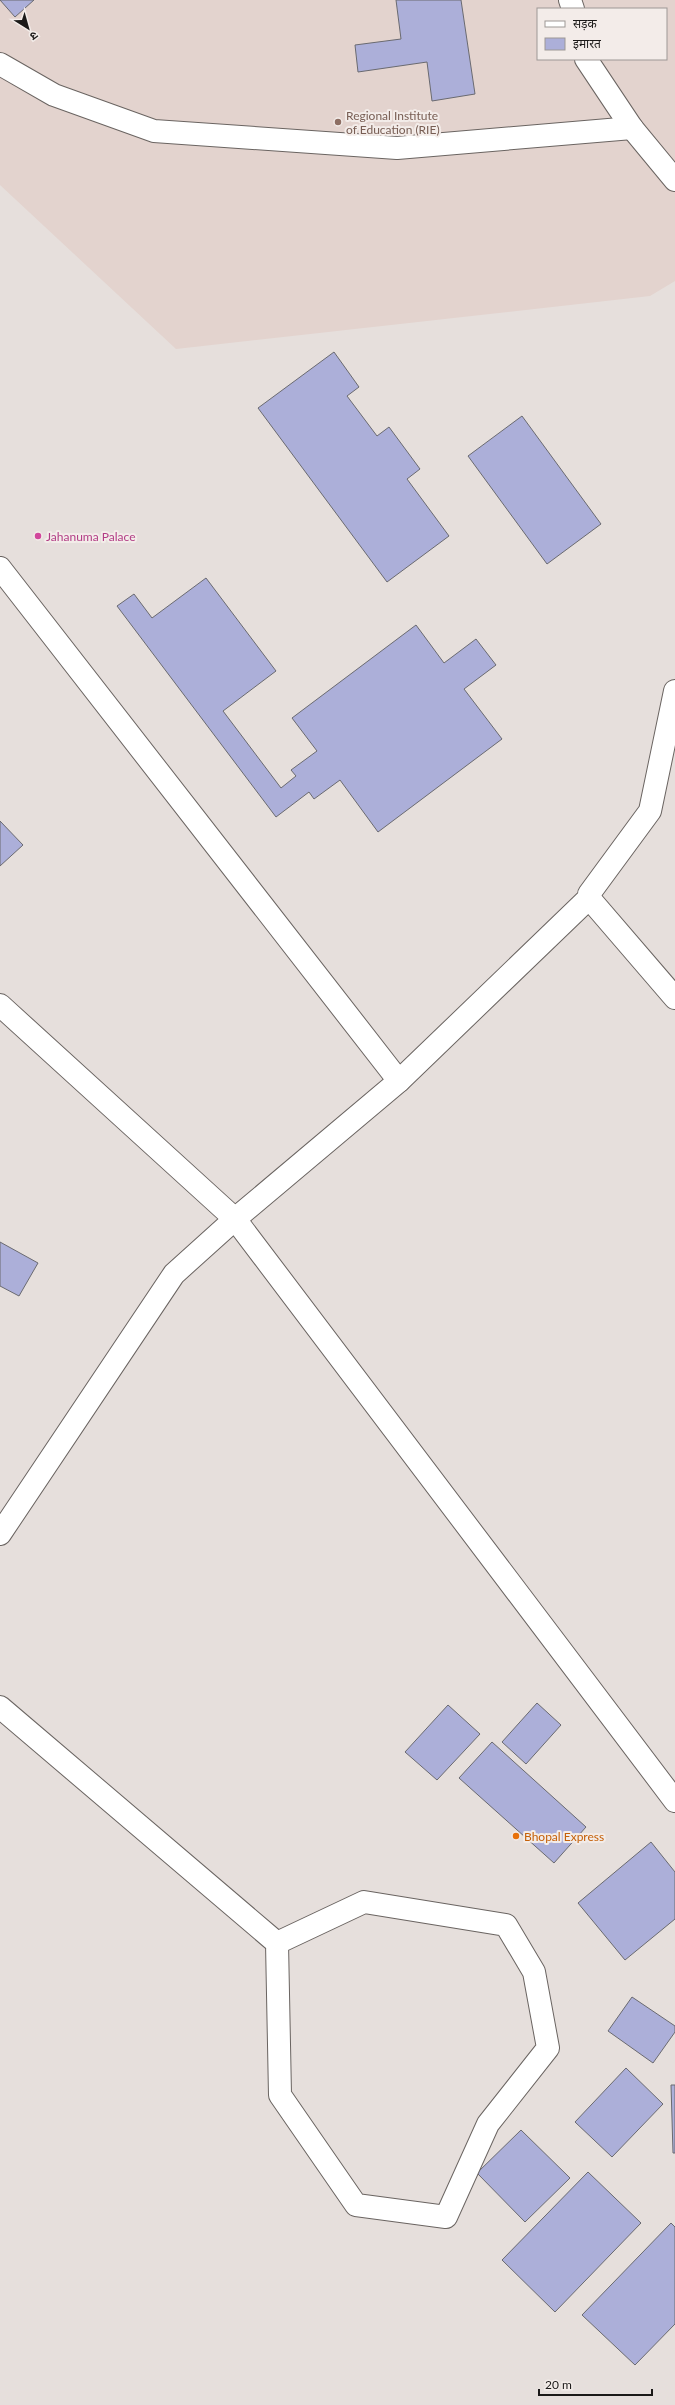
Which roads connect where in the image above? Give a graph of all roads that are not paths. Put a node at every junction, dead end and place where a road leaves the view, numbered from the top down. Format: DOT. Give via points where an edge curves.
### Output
graph roads {
  1 [pos="587,60"];
  2 [pos="0,64"];
  3 [pos="632,128"];
  4 [pos="675,180"];
  5 [pos="0,568"];
  6 [pos="675,691"];
  7 [pos="589,898"];
  8 [pos="675,998"];
  9 [pos="0,1005"];
  10 [pos="399,1081"];
  11 [pos="235,1219"];
  12 [pos="0,1534"];
  13 [pos="0,1707"];
  14 [pos="675,1801"];
  15 [pos="277,1943"];
  1 -- 3 [label="street"];
  2 -- 3 [label="street" via="54,95 154,131 397,148"];
  3 -- 4 [label="street"];
  5 -- 10 [label="street"];
  6 -- 7 [label="street" via="650,811 589,894"];
  7 -- 8 [label="street"];
  7 -- 10 [label="street"];
  9 -- 11 [label="street"];
  10 -- 11 [label="street"];
  11 -- 12 [label="street" via="174,1274"];
  11 -- 14 [label="street"];
  13 -- 15 [label="street"];
  15 -- 15 [label="street" via="280,2095 356,2205 446,2217 488,2124 548,2048 534,1972 506,1925 364,1902"];
}
